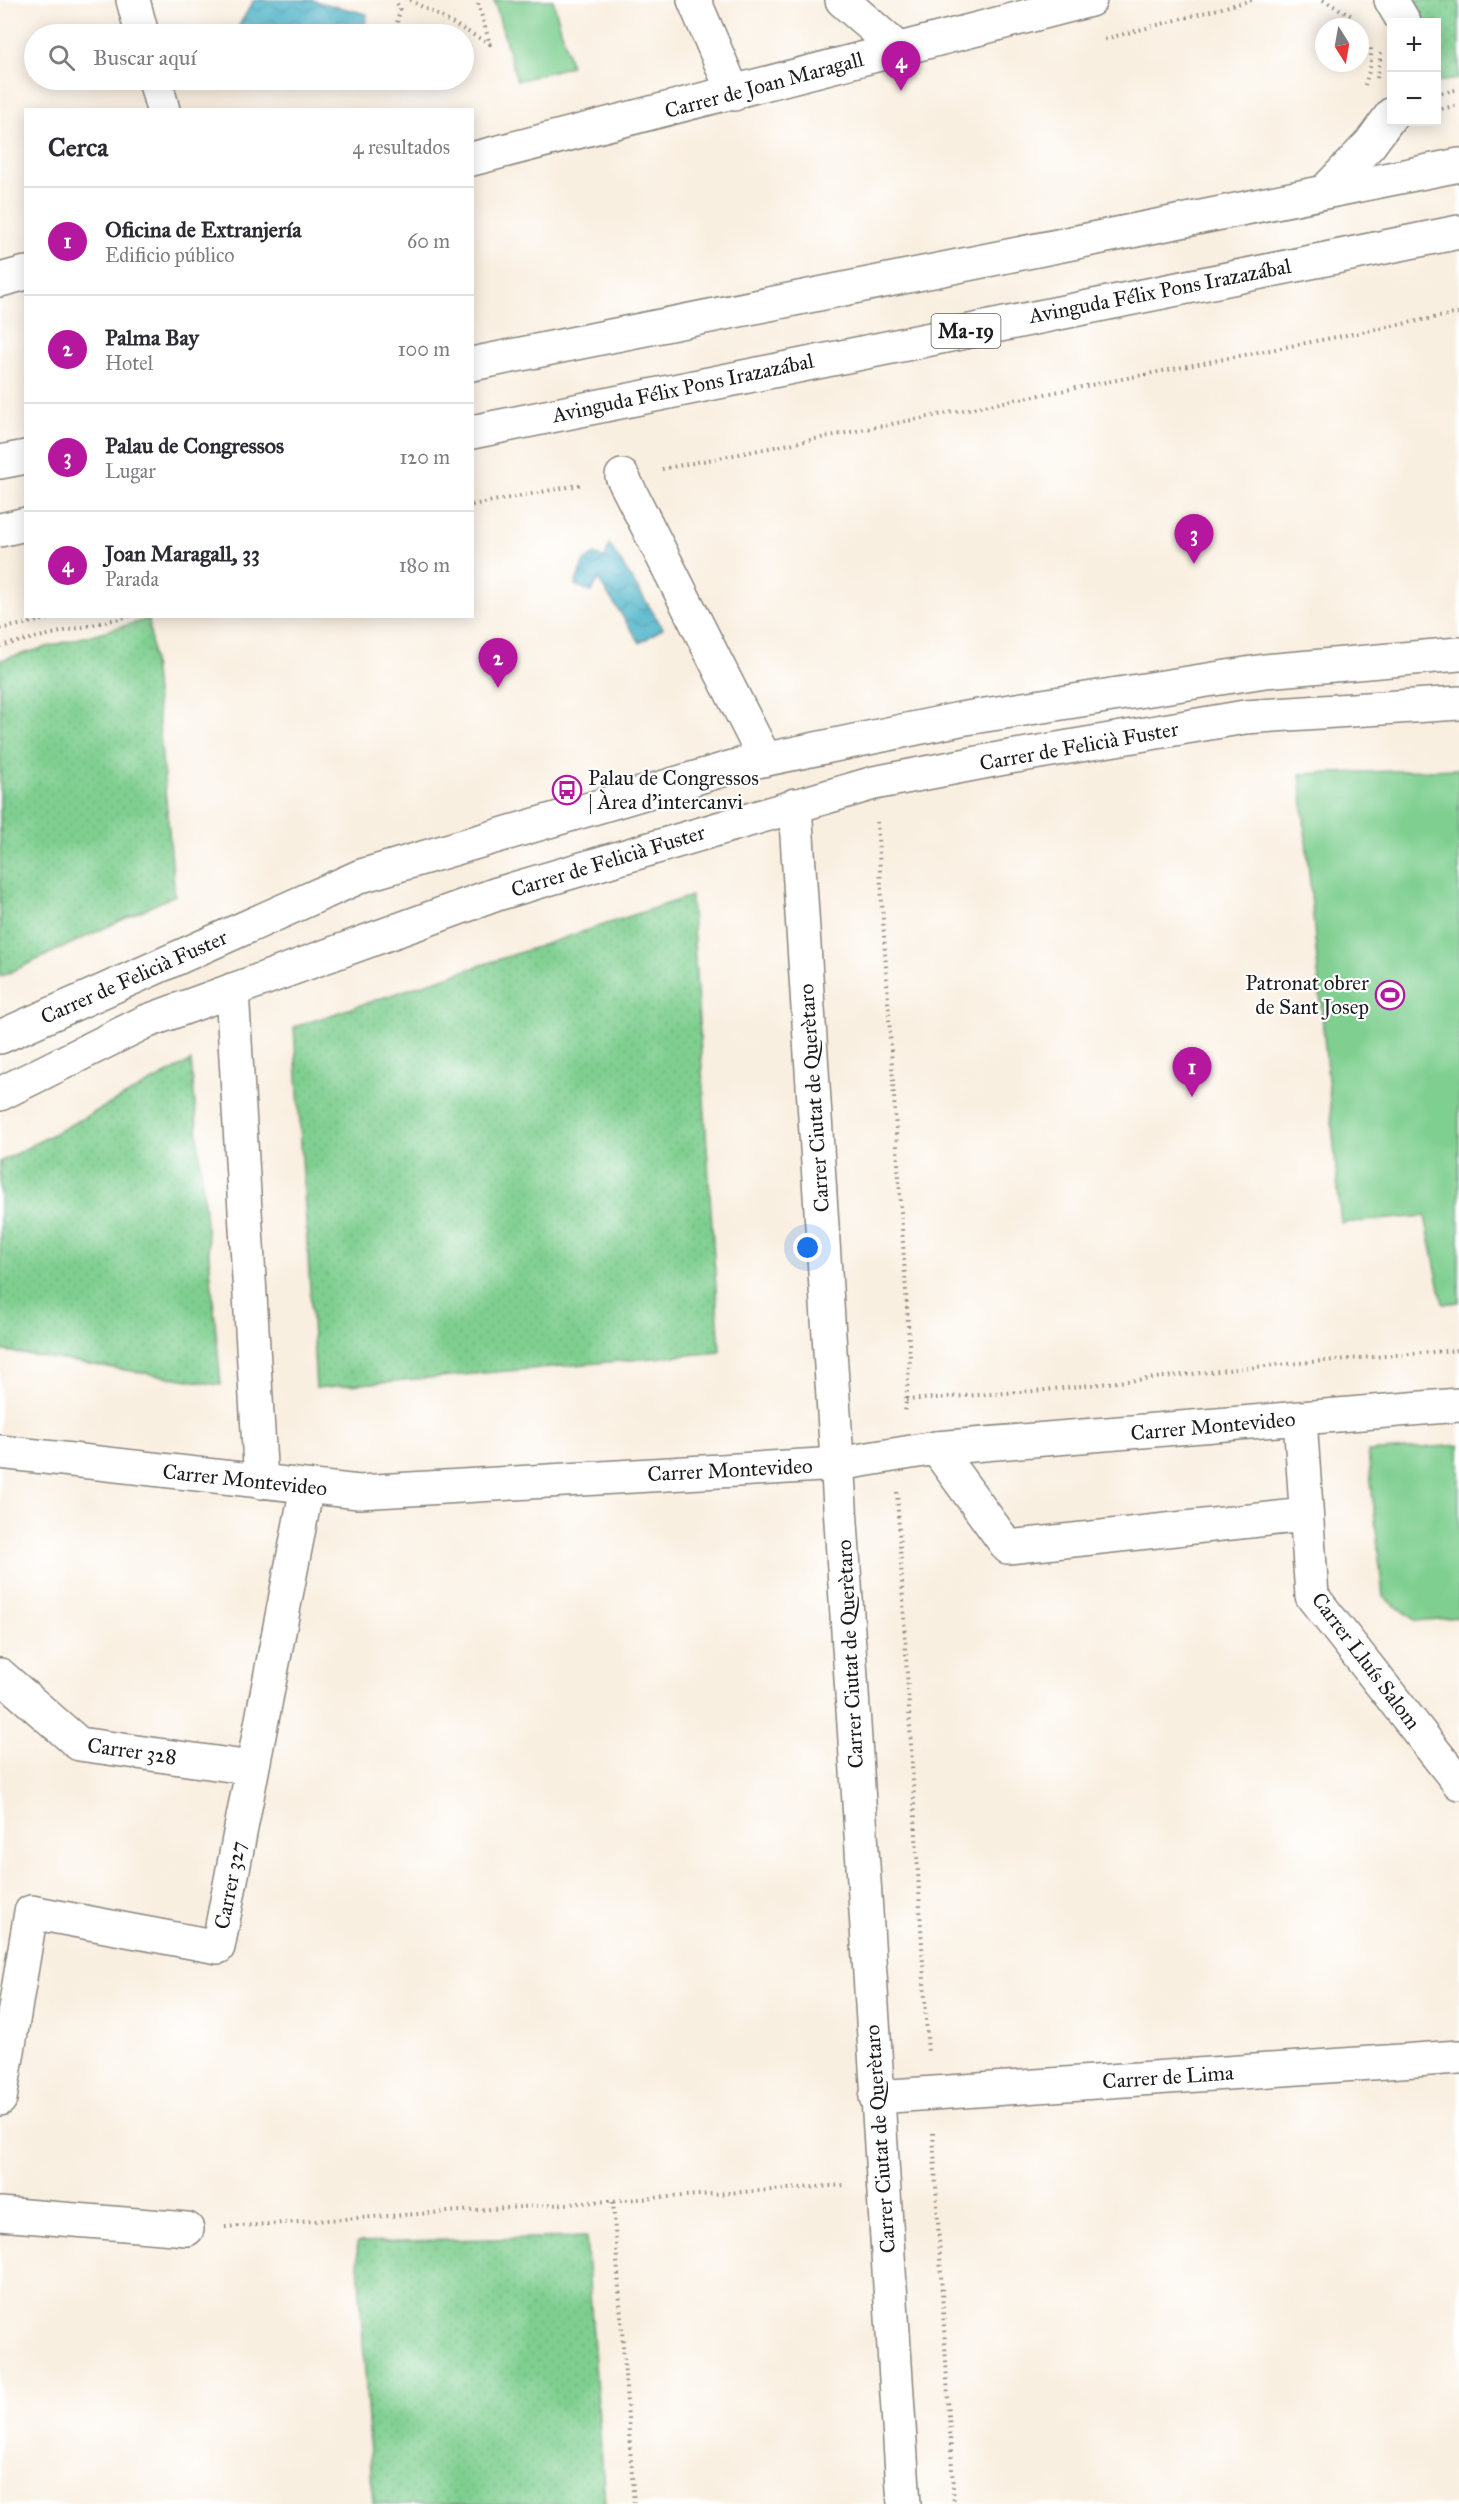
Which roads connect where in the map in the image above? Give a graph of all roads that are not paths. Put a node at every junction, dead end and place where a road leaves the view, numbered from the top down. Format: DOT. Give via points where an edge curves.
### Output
graph roads {
  1 [pos="133,0"];
  2 [pos="694,0"];
  3 [pos="842,0"];
  4 [pos="1090,0"];
  5 [pos="1390,0"];
  6 [pos="1401,18"];
  7 [pos="139,24"];
  8 [pos="899,50"];
  9 [pos="158,90"];
  10 [pos="734,94"];
  11 [pos="163,108"];
  12 [pos="1387,121"];
  13 [pos="474,159"];
  14 [pos="1459,165"];
  15 [pos="1327,189"];
  16 [pos="1459,232"];
  17 [pos="24,274"];
  18 [pos="0,280"];
  19 [pos="474,364"];
  20 [pos="474,432"];
  21 [pos="24,457"];
  22 [pos="0,462"];
  23 [pos="622,476"];
  24 [pos="24,524"];
  25 [pos="0,530"];
  26 [pos="1459,654"];
  27 [pos="1459,703"];
  28 [pos="765,759"];
  29 [pos="795,805"];
  30 [pos="232,990"];
  31 [pos="0,1037"];
  32 [pos="0,1094"];
  33 [pos="1459,1405"];
  34 [pos="1300,1419"];
  35 [pos="936,1448"];
  36 [pos="0,1452"];
  37 [pos="838,1464"];
  38 [pos="261,1482"];
  39 [pos="307,1487"];
  40 [pos="1305,1515"];
  41 [pos="0,1675"];
  42 [pos="252,1768"];
  43 [pos="1459,1783"];
  44 [pos="1459,2057"];
  45 [pos="1,2082"];
  46 [pos="876,2097"];
  47 [pos="0,2214"];
  48 [pos="187,2229"];
  49 [pos="904,2504"];
  1 -- 7 [label="main road"];
  2 -- 10 [label="main road"];
  3 -- 8 [label="main road"];
  4 -- 8 [label="main road, Carrer de Joan Maragall"];
  5 -- 6 [label="main road"];
  8 -- 10 [label="main road, Carrer de Joan Maragall"];
  9 -- 11 [label="main road"];
  10 -- 13 [label="main road, Carrer de Joan Maragall"];
  12 -- 15 [label="main road"];
  14 -- 15 [label="main road"];
  15 -- 19 [label="main road"];
  16 -- 20 [label="main road, Avinguda Félix Pons Irazazábal / Ma-19"];
  17 -- 18 [label="main road"];
  21 -- 22 [label="main road"];
  23 -- 28 [label="main road"];
  24 -- 25 [label="main road"];
  26 -- 28 [label="main road, Carrer de Felicià Fuster" via="1265,671 960,719"];
  27 -- 29 [label="main road, Carrer de Felicià Fuster" via="1245,717 874,783"];
  28 -- 31 [label="main road, Carrer de Felicià Fuster" via="361,876"];
  29 -- 30 [label="main road, Carrer de Felicià Fuster" via="496,894"];
  29 -- 37 [label="main road, Carrer Ciutat de Querètaro"];
  30 -- 32 [label="main road, Carrer de Felicià Fuster" via="145,1022"];
  30 -- 38 [label="main road"];
  33 -- 34 [label="main road, Carrer Montevideo"];
  34 -- 35 [label="main road, Carrer Montevideo"];
  34 -- 40 [label="main road, Carrer Lluís Salom"];
  35 -- 37 [label="main road, Carrer Montevideo"];
  35 -- 40 [label="main road" via="1008,1547"];
  36 -- 38 [label="main road, Carrer Montevideo"];
  37 -- 39 [label="main road, Carrer Montevideo" via="358,1492"];
  37 -- 46 [label="main road, Carrer Ciutat de Querètaro"];
  38 -- 39 [label="main road, Carrer Montevideo"];
  39 -- 42 [label="main road, Carrer 327"];
  40 -- 43 [label="main road, Carrer Lluís Salom" via="1312,1596"];
  41 -- 42 [label="main road, Carrer 328" via="79,1744"];
  42 -- 45 [label="main road, Carrer 327" via="218,1947 31,1912"];
  44 -- 46 [label="main road, Carrer de Lima"];
  46 -- 49 [label="main road, Carrer Ciutat de Querètaro"];
  47 -- 48 [label="main road"];
}
